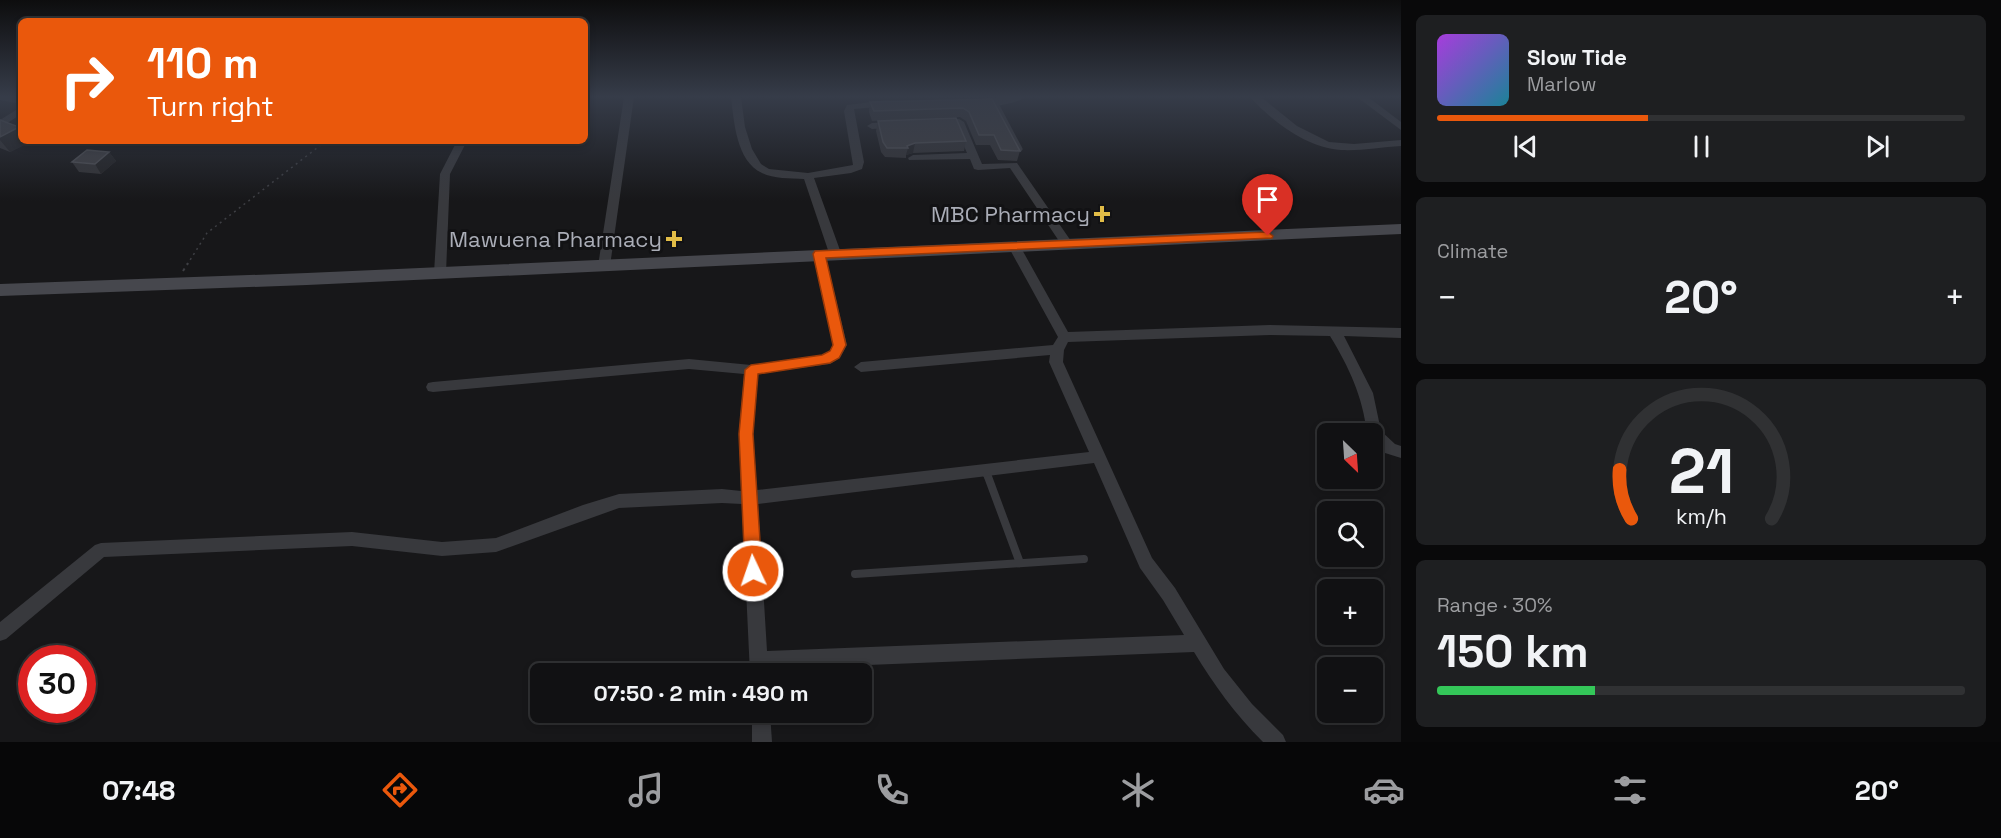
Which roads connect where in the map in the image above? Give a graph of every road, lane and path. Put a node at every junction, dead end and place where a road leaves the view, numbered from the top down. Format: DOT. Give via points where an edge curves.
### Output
graph roads {
  1 [pos="623,132"];
  2 [pos="742,132"];
  3 [pos="853,132"];
  4 [pos="962,132"];
  5 [pos="1011,132"];
  6 [pos="1300,132"];
  7 [pos="1401,143"];
  8 [pos="322,144"];
  9 [pos="460,144"];
  10 [pos="1020,149"];
  11 [pos="973,156"];
  12 [pos="913,158"];
  13 [pos="808,176"];
  14 [pos="1401,229"];
  15 [pos="1067,244"];
  16 [pos="1014,246"];
  17 [pos="827,254"];
  18 [pos="604,266"];
  19 [pos="440,273"];
  20 [pos="175,284"];
  21 [pos="0,290"];
  22 [pos="1333,330"];
  23 [pos="1401,333"];
  24 [pos="1060,344"];
  25 [pos="861,366"];
  26 [pos="751,370"];
  27 [pos="433,387"];
  28 [pos="1401,452"];
  29 [pos="1097,457"];
  30 [pos="985,470"];
  31 [pos="749,498"];
  32 [pos="1084,559"];
  33 [pos="1020,563"];
  34 [pos="855,574"];
  35 [pos="0,633"];
  36 [pos="1199,643"];
  37 [pos="759,663"];
  38 [pos="832,663"];
  39 [pos="761,723"];
  40 [pos="762,742"];
  41 [pos="1276,742"];
  1 -- 18 [label="street"];
  2 -- 13 [label="street" via="753,162 763,170"];
  3 -- 13 [label="street" via="858,167"];
  4 -- 11 [label="street"];
  5 -- 10 [label="lane"];
  6 -- 7 [label="street" via="1338,147"];
  8 -- 20 [label="path" via="207,233"];
  9 -- 19 [label="street" via="445,174"];
  11 -- 12 [label="street"];
  11 -- 15 [label="street" via="978,167 1013,165"];
  13 -- 17 [label="street"];
  14 -- 15 [label="main road"];
  15 -- 16 [label="main road"];
  16 -- 17 [label="main road"];
  16 -- 24 [label="street"];
  17 -- 18 [label="main road"];
  17 -- 26 [label="street" via="840,345 835,355 825,360"];
  18 -- 19 [label="main road"];
  19 -- 20 [label="main road"];
  20 -- 21 [label="main road"];
  22 -- 23 [label="street"];
  22 -- 24 [label="street" via="1270,330"];
  22 -- 28 [label="street" via="1351,358 1374,417 1374,434 1381,443"];
  24 -- 25 [label="street"];
  24 -- 29 [label="street" via="1056,362"];
  26 -- 27 [label="street" via="688,364"];
  26 -- 31 [label="street" via="746,434"];
  29 -- 30 [label="street"];
  29 -- 36 [label="street" via="1146,563"];
  30 -- 31 [label="street"];
  30 -- 33 [label="lane"];
  31 -- 35 [label="street" via="619,501 496,545 442,549 352,539 101,550"];
  31 -- 37 [label="street"];
  32 -- 33 [label="lane"];
  33 -- 34 [label="lane"];
  36 -- 38 [label="street"];
  36 -- 41 [label="street" via="1245,711"];
  39 -- 40 [label="street"];
}
